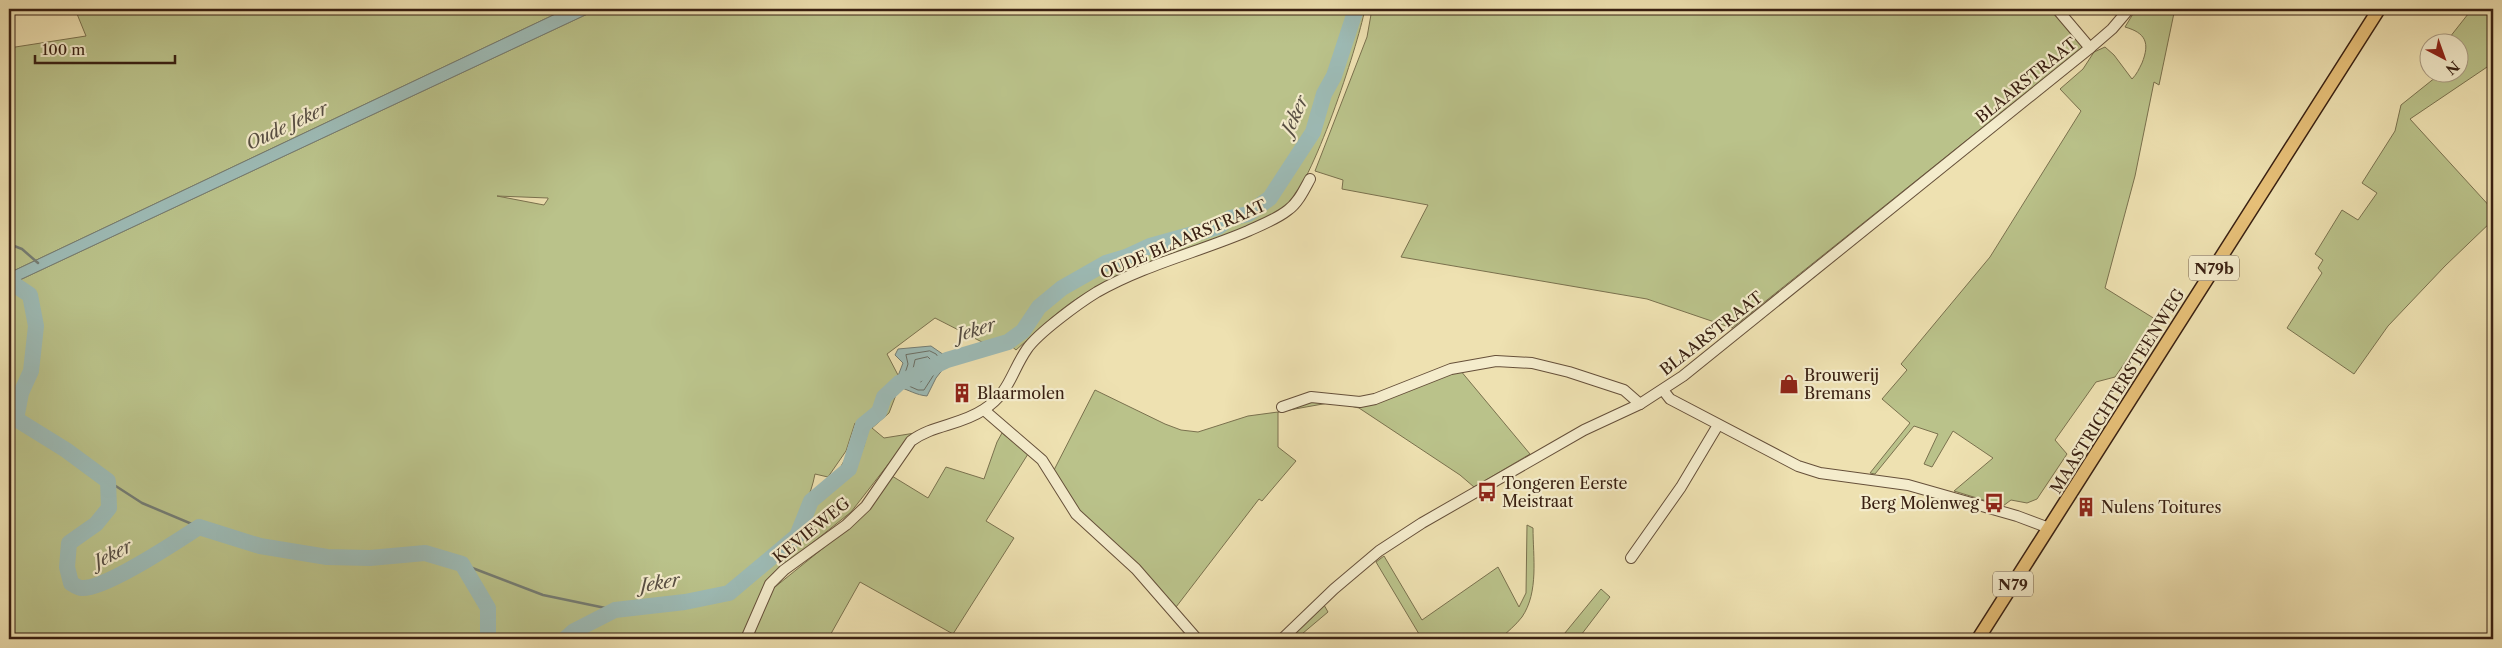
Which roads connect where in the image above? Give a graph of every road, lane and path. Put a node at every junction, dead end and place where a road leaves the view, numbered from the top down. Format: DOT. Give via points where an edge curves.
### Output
graph roads {
  1 [pos="2057,9"];
  2 [pos="2129,9"];
  3 [pos="2379,9"];
  4 [pos="2090,48"];
  5 [pos="1310,179"];
  6 [pos="1663,390"];
  7 [pos="1640,404"];
  8 [pos="1282,407"];
  9 [pos="984,410"];
  10 [pos="1718,425"];
  11 [pos="2049,528"];
  12 [pos="1631,558"];
  13 [pos="746,639"];
  14 [pos="1197,639"];
  15 [pos="1282,639"];
  16 [pos="1978,639"];
  1 -- 4 [label="street"];
  2 -- 4 [label="street, BLAARSTRAAT"];
  3 -- 11 [label="main road, MAASTRICHTERSTEENWEG / N79b"];
  4 -- 6 [label="street, BLAARSTRAAT"];
  5 -- 9 [label="street, OUDE BLAARSTRAAT" via="1289,210 1215,245 1157,265 1097,292 1036,339 1026,350 1009,385"];
  6 -- 7 [label="street, BLAARSTRAAT"];
  6 -- 10 [label="street" via="1670,400"];
  7 -- 8 [label="street" via="1624,390 1569,372 1532,363 1496,362 1451,369 1375,399 1360,402 1311,397"];
  7 -- 15 [label="street, BLAARSTRAAT" via="1584,430 1379,551"];
  9 -- 13 [label="street, KEVIEWEG" via="920,434 911,441 866,506 770,584"];
  9 -- 14 [label="street" via="1042,460 1076,514 1136,569"];
  10 -- 11 [label="street" via="1820,473 1908,485"];
  10 -- 12 [label="street" via="1681,487"];
  11 -- 16 [label="main road, MAASTRICHTERSTEENWEG / N79"];
}
